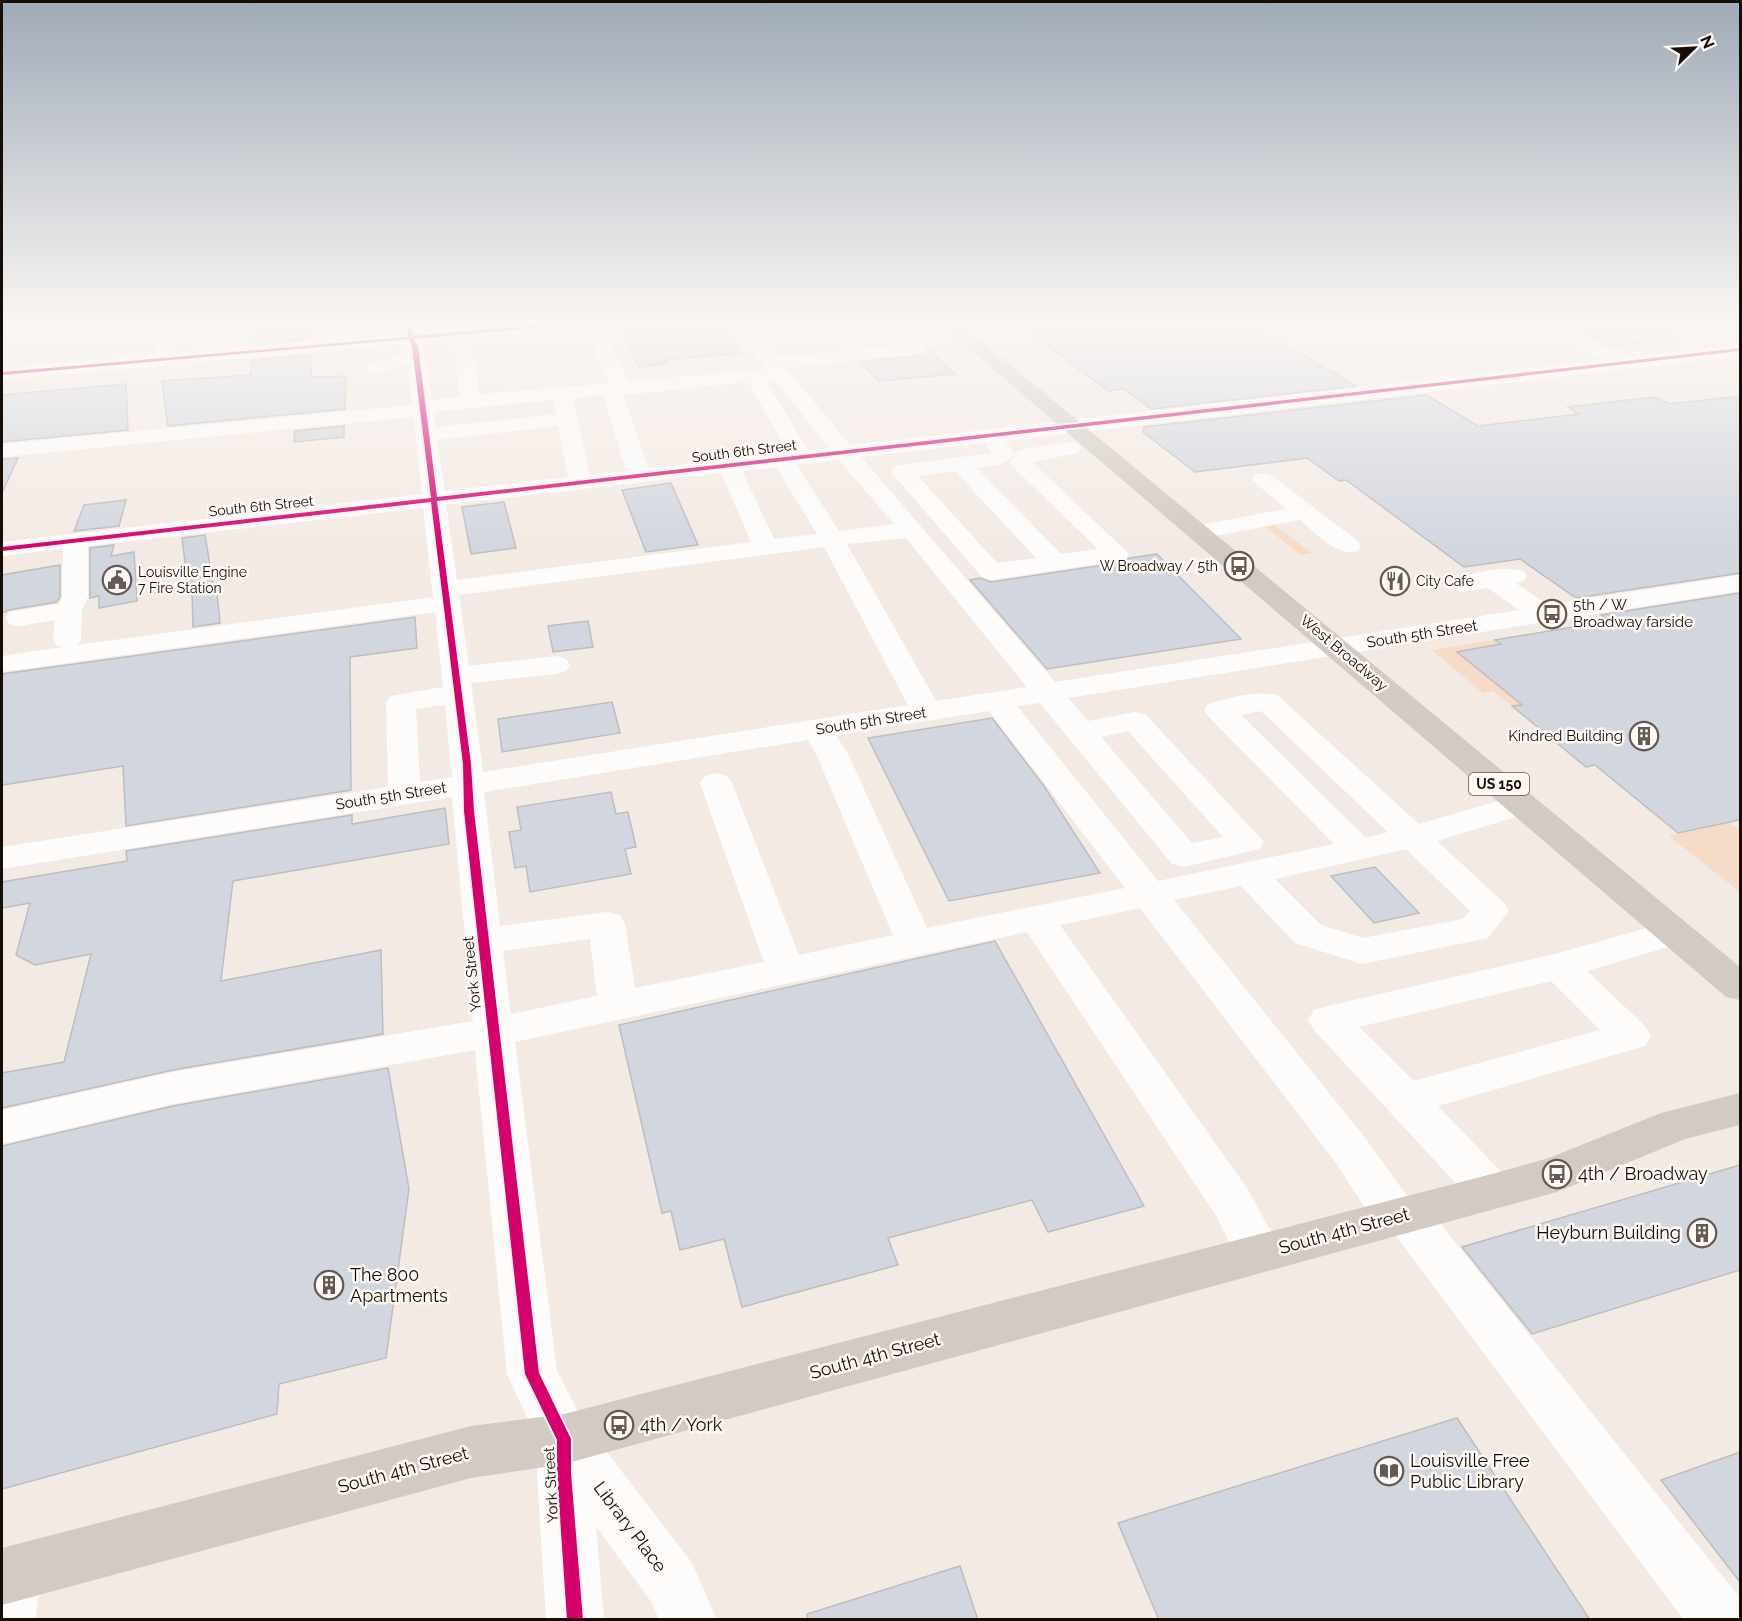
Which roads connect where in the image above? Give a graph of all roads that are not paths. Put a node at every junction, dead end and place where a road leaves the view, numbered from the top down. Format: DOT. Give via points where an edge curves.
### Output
graph roads {
  1 [pos="420,397"];
  2 [pos="470,397"];
  3 [pos="521,397"];
  4 [pos="563,397"];
  5 [pos="619,397"];
  6 [pos="764,397"];
  7 [pos="800,397"];
  8 [pos="1037,397"];
  9 [pos="1334,397"];
  10 [pos="471,401"];
  11 [pos="423,417"];
  12 [pos="567,419"];
  13 [pos="1073,426"];
  14 [pos="1095,445"];
  15 [pos="2,451"];
  16 [pos="846,453"];
  17 [pos="1007,453"];
  18 [pos="793,459"];
  19 [pos="960,464"];
  20 [pos="729,466"];
  21 [pos="639,476"];
  22 [pos="1263,480"];
  23 [pos="580,483"];
  24 [pos="433,500"];
  25 [pos="1306,512"];
  26 [pos="913,531"];
  27 [pos="1198,532"];
  28 [pos="832,539"];
  29 [pos="76,540"];
  30 [pos="1350,546"];
  31 [pos="766,548"];
  32 [pos="2,549"];
  33 [pos="1055,563"];
  34 [pos="1519,576"];
  35 [pos="1493,579"];
  36 [pos="1740,583"];
  37 [pos="1462,584"];
  38 [pos="446,596"];
  39 [pos="69,610"];
  40 [pos="1544,615"];
  41 [pos="19,618"];
  42 [pos="68,640"];
  43 [pos="1337,648"];
  44 [pos="2,664"];
  45 [pos="556,665"];
  46 [pos="457,685"];
  47 [pos="1046,693"];
  48 [pos="997,701"];
  49 [pos="927,712"];
  50 [pos="818,729"];
  51 [pos="1079,732"];
  52 [pos="716,783"];
  53 [pos="468,784"];
  54 [pos="404,794"];
  55 [pos="1523,804"];
  56 [pos="1413,837"];
  57 [pos="1359,850"];
  58 [pos="2,858"];
  59 [pos="1249,873"];
  60 [pos="1149,894"];
  61 [pos="1035,917"];
  62 [pos="1675,932"];
  63 [pos="484,941"];
  64 [pos="915,943"];
  65 [pos="1559,966"];
  66 [pos="786,970"];
  67 [pos="1740,987"];
  68 [pos="618,1005"];
  69 [pos="494,1032"];
  70 [pos="1406,1099"];
  71 [pos="1740,1109"];
  72 [pos="2,1127"];
  73 [pos="1492,1192"];
  74 [pos="1401,1216"];
  75 [pos="1260,1254"];
  76 [pos="564,1439"];
  77 [pos="8,1590"];
  78 [pos="575,1620"];
  79 [pos="688,1620"];
  80 [pos="1721,1620"];
  1 -- 11 [label="street, York Street"];
  2 -- 10 [label="street"];
  3 -- 10 [label="street"];
  4 -- 12 [label="street"];
  5 -- 21 [label="street"];
  6 -- 18 [label="street"];
  7 -- 16 [label="street"];
  8 -- 13 [label="main road, West Broadway / US 150"];
  9 -- 13 [label="street, South 6th Street"];
  10 -- 11 [label="street"];
  11 -- 12 [label="street"];
  11 -- 15 [label="street"];
  11 -- 24 [label="street, York Street"];
  12 -- 23 [label="street"];
  13 -- 14 [label="main road, West Broadway / US 150"];
  13 -- 17 [label="street, South 6th Street"];
  14 -- 17 [label="street"];
  14 -- 27 [label="main road, West Broadway / US 150"];
  16 -- 17 [label="street, South 6th Street"];
  16 -- 18 [label="street, South 6th Street"];
  16 -- 26 [label="street"];
  17 -- 19 [label="street"];
  17 -- 33 [label="street" via="1117,554"];
  18 -- 20 [label="street, South 6th Street"];
  18 -- 28 [label="street"];
  19 -- 33 [label="street"];
  19 -- 33 [label="street" via="902,472 992,572"];
  20 -- 21 [label="street, South 6th Street"];
  20 -- 31 [label="street"];
  21 -- 23 [label="street, South 6th Street"];
  22 -- 25 [label="street"];
  23 -- 24 [label="street, South 6th Street"];
  24 -- 29 [label="street, South 6th Street"];
  24 -- 38 [label="street, York Street"];
  25 -- 27 [label="street"];
  25 -- 30 [label="street"];
  26 -- 28 [label="street"];
  26 -- 47 [label="street"];
  27 -- 43 [label="main road, West Broadway / US 150"];
  28 -- 31 [label="street"];
  28 -- 49 [label="street"];
  29 -- 32 [label="street, South 6th Street"];
  29 -- 39 [label="street" via="75,597"];
  31 -- 38 [label="street"];
  34 -- 35 [label="street"];
  35 -- 37 [label="street"];
  35 -- 40 [label="street"];
  36 -- 40 [label="street, South 5th Street"];
  38 -- 44 [label="street"];
  38 -- 46 [label="street, York Street"];
  39 -- 41 [label="street"];
  39 -- 42 [label="street"];
  40 -- 43 [label="street, South 5th Street"];
  43 -- 47 [label="street, South 5th Street"];
  43 -- 55 [label="main road, West Broadway / US 150"];
  45 -- 46 [label="street"];
  46 -- 53 [label="street, York Street"];
  46 -- 54 [label="street" via="401,702"];
  47 -- 48 [label="street, South 5th Street"];
  47 -- 51 [label="street"];
  48 -- 49 [label="street, South 5th Street"];
  48 -- 60 [label="street"];
  49 -- 50 [label="street, South 5th Street"];
  50 -- 53 [label="street, South 5th Street"];
  50 -- 64 [label="street"];
  51 -- 51 [label="street" via="1184,856 1247,842 1135,721"];
  52 -- 66 [label="street"];
  53 -- 54 [label="street, South 5th Street"];
  53 -- 63 [label="street, York Street"];
  54 -- 58 [label="street, South 5th Street"];
  55 -- 56 [label="street"];
  55 -- 62 [label="main road, West Broadway / US 150"];
  56 -- 57 [label="street"];
  56 -- 57 [label="street" via="1267,701 1219,710"];
  56 -- 59 [label="street" via="1491,911 1474,929 1362,951 1308,934"];
  57 -- 59 [label="street"];
  59 -- 60 [label="street"];
  60 -- 61 [label="street"];
  60 -- 74 [label="street"];
  61 -- 64 [label="street"];
  61 -- 75 [label="street" via="1231,1201"];
  62 -- 65 [label="street"];
  62 -- 67 [label="main road, West Broadway / US 150"];
  63 -- 68 [label="street" via="607,924"];
  63 -- 69 [label="street, York Street"];
  64 -- 66 [label="street"];
  65 -- 70 [label="street" via="1630,1036"];
  65 -- 70 [label="street" via="1328,1020"];
  66 -- 68 [label="street"];
  68 -- 69 [label="street"];
  69 -- 72 [label="street" via="173,1088"];
  69 -- 76 [label="street, York Street" via="532,1374"];
  70 -- 73 [label="street"];
  71 -- 73 [label="main road, South 4th Street" via="1676,1125 1557,1174"];
  73 -- 74 [label="main road, South 4th Street"];
  74 -- 75 [label="main road, South 4th Street"];
  74 -- 80 [label="street"];
  75 -- 76 [label="main road, South 4th Street"];
  76 -- 77 [label="main road, South 4th Street" via="471,1452"];
  76 -- 78 [label="street, York Street"];
  76 -- 79 [label="street, Library Place" via="672,1583"];
}
